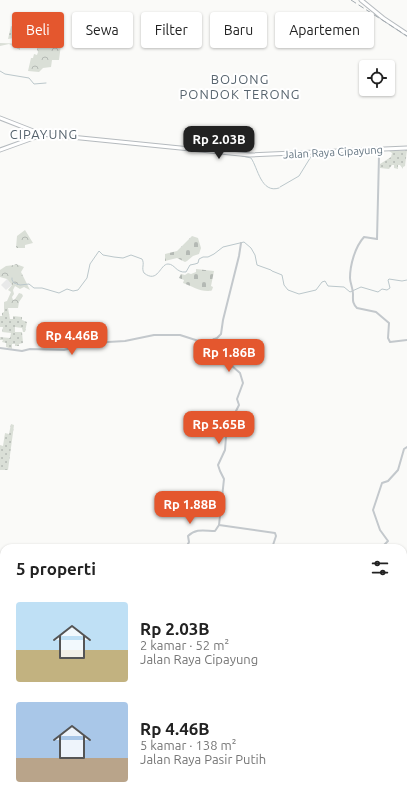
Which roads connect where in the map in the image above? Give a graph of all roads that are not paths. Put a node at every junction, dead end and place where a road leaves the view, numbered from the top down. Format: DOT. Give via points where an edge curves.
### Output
graph roads {
  1 [pos="361,0"];
  2 [pos="407,34"];
  3 [pos="0,118"];
  4 [pos="39,134"];
  5 [pos="407,148"];
  6 [pos="0,150"];
  7 [pos="381,151"];
  8 [pos="241,244"];
  9 [pos="214,339"];
  10 [pos="407,340"];
  11 [pos="0,348"];
  12 [pos="407,447"];
  13 [pos="219,525"];
  14 [pos="188,544"];
  15 [pos="273,544"];
  16 [pos="385,544"];
  1 -- 2 [label="main road"];
  3 -- 4 [label="main road, Jalan Raya Cipayung"];
  4 -- 6 [label="main road"];
  4 -- 7 [label="main road, Jalan Raya Cipayung" via="254,156"];
  5 -- 7 [label="main road, Jalan Raya Cipayung"];
  7 -- 10 [label="street" via="376,238 364,237 353,258 350,280 353,301 357,308 376,312 389,323 390,342"];
  8 -- 9 [label="street" via="221,334"];
  9 -- 11 [label="street" via="203,343 178,335 154,335 123,341 91,343 64,350"];
  9 -- 13 [label="street" via="216,349 222,350 230,359 232,366 240,372 243,382 237,399 239,405 229,425 225,450 218,465 224,479"];
  12 -- 16 [label="street" via="404,449 398,470 388,481 382,483 373,509 380,530 388,541"];
  13 -- 14 [label="street" via="215,531 191,532"];
  13 -- 15 [label="street" via="275,533"];
}
